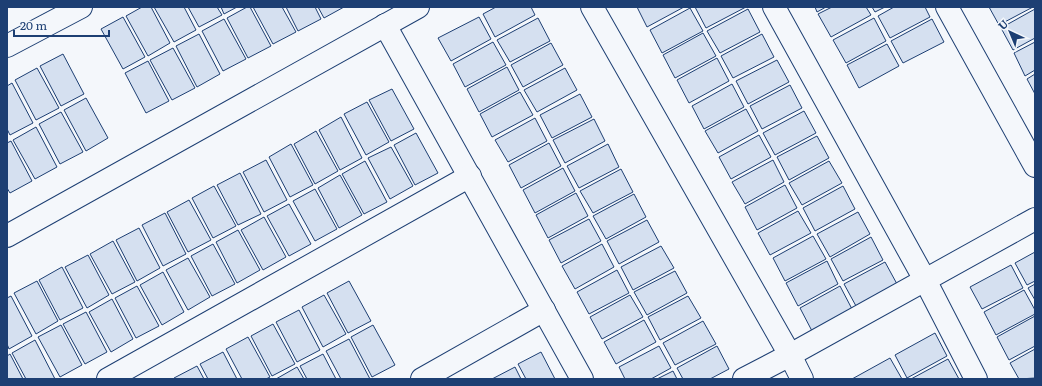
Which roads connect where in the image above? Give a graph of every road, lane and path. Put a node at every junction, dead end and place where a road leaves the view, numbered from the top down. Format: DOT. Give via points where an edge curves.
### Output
graph roads {
  1 [pos="81,7"];
  2 [pos="418,7"];
  3 [pos="592,7"];
  4 [pos="774,7"];
  5 [pos="947,7"];
  6 [pos="385,25"];
  7 [pos="7,46"];
  8 [pos="1035,166"];
  9 [pos="470,176"];
  10 [pos="1035,219"];
  11 [pos="7,236"];
  12 [pos="925,280"];
  13 [pos="544,310"];
  14 [pos="790,355"];
  15 [pos="108,379"];
  16 [pos="422,379"];
  17 [pos="582,379"];
  18 [pos="744,379"];
  19 [pos="802,379"];
  20 [pos="976,379"];
  1 -- 7 [label="street"];
  2 -- 6 [label="street"];
  3 -- 14 [label="street"];
  4 -- 12 [label="street"];
  5 -- 8 [label="street"];
  6 -- 9 [label="street"];
  6 -- 11 [label="street"];
  9 -- 13 [label="street"];
  9 -- 15 [label="street"];
  10 -- 12 [label="street"];
  12 -- 14 [label="street"];
  12 -- 20 [label="street"];
  13 -- 16 [label="street"];
  13 -- 17 [label="street"];
  14 -- 18 [label="street"];
  14 -- 19 [label="street"];
}
